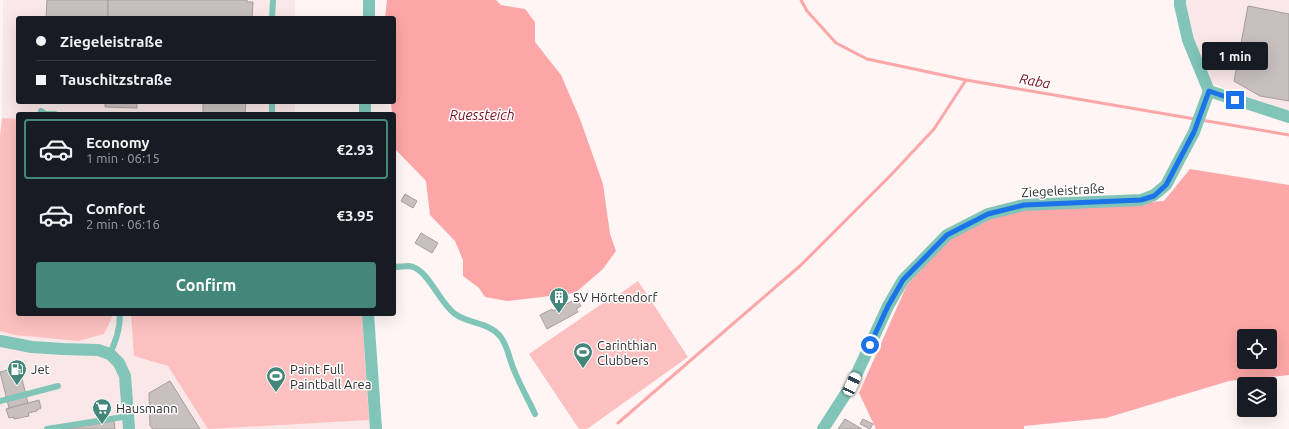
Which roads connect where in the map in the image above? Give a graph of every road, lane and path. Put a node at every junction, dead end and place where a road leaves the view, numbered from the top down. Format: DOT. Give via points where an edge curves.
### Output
graph roads {
  1 [pos="272,0"];
  2 [pos="369,0"];
  3 [pos="1180,0"];
  4 [pos="272,16"];
  5 [pos="369,16"];
  6 [pos="1209,91"];
  7 [pos="1289,117"];
  8 [pos="396,267"];
  9 [pos="120,316"];
  10 [pos="368,316"];
  11 [pos="0,341"];
  12 [pos="110,354"];
  13 [pos="58,386"];
  14 [pos="0,401"];
  15 [pos="535,414"];
  16 [pos="128,416"];
  17 [pos="47,429"];
  18 [pos="129,429"];
  19 [pos="376,429"];
  20 [pos="823,429"];
  1 -- 4 [label="lane"];
  2 -- 5 [label="street"];
  3 -- 6 [label="street" via="1188,40"];
  6 -- 7 [label="street"];
  6 -- 20 [label="street, Ziegeleistraße" via="1194,132 1166,185 1154,196 1141,200 1024,205 988,214 947,235 903,280 888,306 852,384"];
  8 -- 15 [label="lane" via="410,266 420,271 453,313 494,330 505,344"];
  9 -- 12 [label="lane" via="118,336"];
  10 -- 19 [label="street"];
  11 -- 12 [label="street" via="32,347 98,350"];
  12 -- 16 [label="street" via="119,363 125,376"];
  13 -- 14 [label="lane"];
  16 -- 17 [label="lane"];
  16 -- 18 [label="street"];
}
